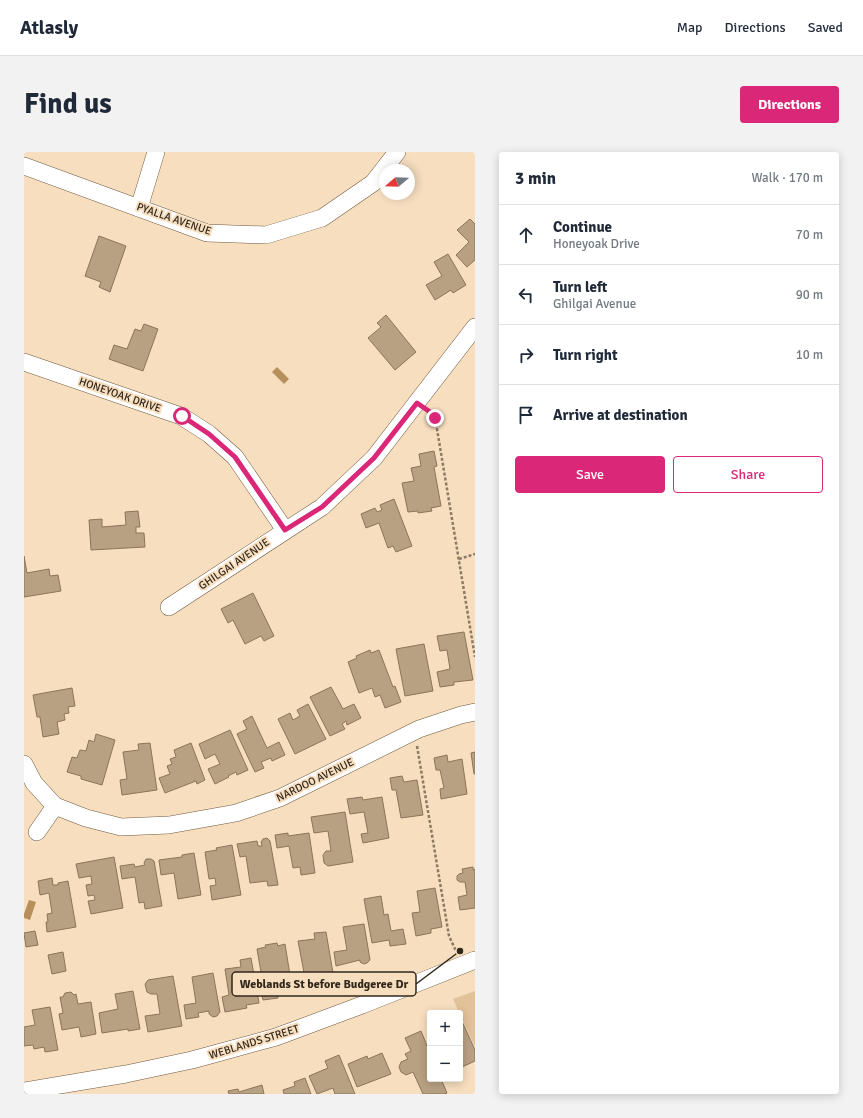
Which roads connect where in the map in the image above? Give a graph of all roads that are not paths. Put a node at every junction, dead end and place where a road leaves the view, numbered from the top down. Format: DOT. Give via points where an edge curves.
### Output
graph roads {
  1 [pos="156,152"];
  2 [pos="397,152"];
  3 [pos="24,166"];
  4 [pos="139,208"];
  5 [pos="475,327"];
  6 [pos="24,362"];
  7 [pos="285,530"];
  8 [pos="169,607"];
  9 [pos="475,712"];
  10 [pos="24,764"];
  11 [pos="55,806"];
  12 [pos="37,832"];
  13 [pos="468,963"];
  14 [pos="24,1091"];
  1 -- 4 [label="street"];
  2 -- 4 [label="street, PYALLA AVENUE" via="373,183 322,218 266,235 207,233"];
  3 -- 4 [label="street, PYALLA AVENUE"];
  5 -- 7 [label="street, GHILGAI AVENUE" via="374,458 322,507"];
  6 -- 7 [label="street, HONEYOAK DRIVE" via="182,416 209,434 235,457"];
  7 -- 8 [label="street, GHILGAI AVENUE"];
  9 -- 11 [label="street, NARDOO AVENUE" via="419,729 280,798 236,812 169,825 121,827 86,818"];
  10 -- 11 [label="street, NARDOO AVENUE" via="34,783"];
  11 -- 12 [label="street"];
  13 -- 14 [label="street, WEBLANDS STREET" via="276,1038 126,1074"];
}
